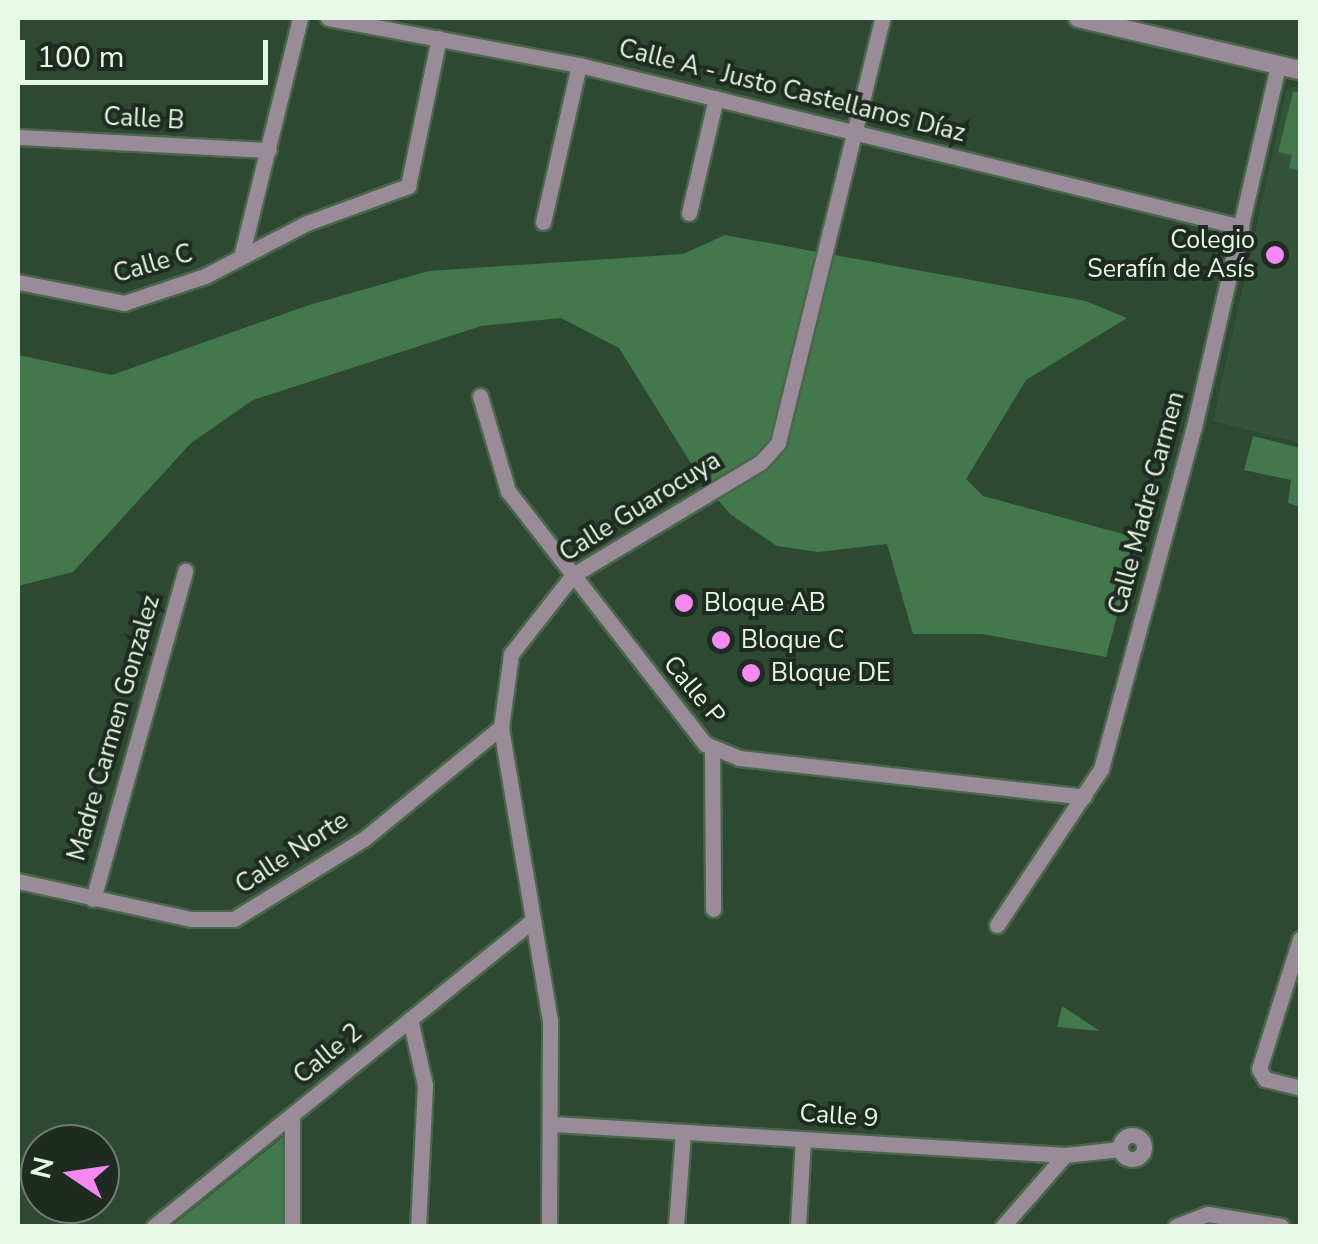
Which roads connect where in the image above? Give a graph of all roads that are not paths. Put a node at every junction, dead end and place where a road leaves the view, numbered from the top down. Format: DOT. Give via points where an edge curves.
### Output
graph roads {
  1 [pos="300,18"];
  2 [pos="328,18"];
  3 [pos="882,18"];
  4 [pos="1078,18"];
  5 [pos="439,38"];
  6 [pos="580,65"];
  7 [pos="1278,66"];
  8 [pos="1300,70"];
  9 [pos="716,98"];
  10 [pos="855,132"];
  11 [pos="18,137"];
  12 [pos="269,150"];
  13 [pos="689,213"];
  14 [pos="542,222"];
  15 [pos="1241,227"];
  16 [pos="240,257"];
  17 [pos="18,282"];
  18 [pos="480,396"];
  19 [pos="184,571"];
  20 [pos="573,574"];
  21 [pos="501,726"];
  22 [pos="712,748"];
  23 [pos="1084,796"];
  24 [pos="18,881"];
  25 [pos="92,899"];
  26 [pos="713,910"];
  27 [pos="533,920"];
  28 [pos="997,925"];
  29 [pos="1300,939"];
  30 [pos="410,1020"];
  31 [pos="1300,1088"];
  32 [pos="292,1114"];
  33 [pos="554,1124"];
  34 [pos="682,1132"];
  35 [pos="803,1139"];
  36 [pos="1120,1149"];
  37 [pos="1065,1155"];
  38 [pos="1231,1221"];
  39 [pos="154,1226"];
  40 [pos="292,1226"];
  41 [pos="418,1226"];
  42 [pos="549,1226"];
  43 [pos="676,1226"];
  44 [pos="798,1226"];
  45 [pos="1004,1226"];
  46 [pos="1176,1226"];
  47 [pos="1281,1226"];
  1 -- 12 [label="street"];
  2 -- 5 [label="street, Calle A - Justo Castellanos Díaz"];
  3 -- 10 [label="street, Calle Guarocuya"];
  4 -- 7 [label="street"];
  5 -- 6 [label="street, Calle A - Justo Castellanos Díaz"];
  5 -- 16 [label="street, Calle C" via="408,186 307,223"];
  6 -- 9 [label="street, Calle A - Justo Castellanos Díaz"];
  6 -- 14 [label="street"];
  7 -- 8 [label="street"];
  7 -- 15 [label="street, Calle Madre Carmen"];
  9 -- 10 [label="street, Calle A - Justo Castellanos Díaz"];
  9 -- 13 [label="street"];
  10 -- 15 [label="street, Calle A - Justo Castellanos Díaz"];
  10 -- 20 [label="street, Calle Guarocuya" via="778,442 760,462"];
  11 -- 12 [label="street, Calle B"];
  12 -- 16 [label="street"];
  15 -- 23 [label="street, Calle Madre Carmen" via="1101,769"];
  16 -- 17 [label="street, Calle C" via="124,303"];
  18 -- 20 [label="street, Calle P" via="508,491"];
  19 -- 25 [label="street, Madre Carmen Gonzalez"];
  20 -- 21 [label="street, Calle Guarocuya" via="511,654"];
  20 -- 22 [label="street, Calle P"];
  21 -- 25 [label="street, Calle Norte" via="365,838 254,910 234,918 191,919"];
  21 -- 27 [label="street, Calle Guarocuya"];
  22 -- 23 [label="street, Calle P" via="739,758"];
  22 -- 26 [label="street"];
  23 -- 28 [label="street, Calle Madre Carmen"];
  24 -- 25 [label="street, Calle Norte"];
  27 -- 30 [label="street, Calle 2"];
  27 -- 33 [label="street, Calle Guarocuya" via="550,1020"];
  29 -- 31 [label="street" via="1259,1069 1265,1079"];
  30 -- 32 [label="street, Calle 2"];
  30 -- 41 [label="street" via="424,1084"];
  32 -- 39 [label="street, Calle 2"];
  32 -- 40 [label="street"];
  33 -- 34 [label="street, Calle 9"];
  33 -- 42 [label="street, Calle Guarocuya"];
  34 -- 35 [label="street, Calle 9"];
  34 -- 43 [label="street"];
  35 -- 37 [label="street, Calle 9"];
  35 -- 44 [label="street"];
  36 -- 37 [label="street, Calle 9"];
  37 -- 45 [label="street"];
  38 -- 46 [label="street" via="1191,1217"];
  38 -- 47 [label="street"];
}
